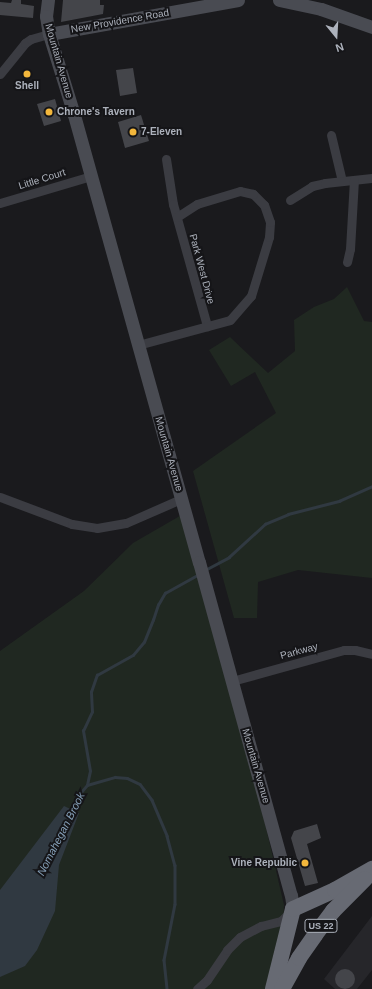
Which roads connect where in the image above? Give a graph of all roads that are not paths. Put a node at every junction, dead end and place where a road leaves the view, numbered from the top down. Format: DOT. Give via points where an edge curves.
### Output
graph roads {
  1 [pos="48,0"];
  2 [pos="238,0"];
  3 [pos="279,0"];
  4 [pos="218,1"];
  5 [pos="324,5"];
  6 [pos="372,27"];
  7 [pos="49,34"];
  8 [pos="0,74"];
  9 [pos="331,136"];
  10 [pos="166,159"];
  11 [pos="91,176"];
  12 [pos="372,178"];
  13 [pos="354,180"];
  14 [pos="342,181"];
  15 [pos="290,200"];
  16 [pos="0,203"];
  17 [pos="177,217"];
  18 [pos="347,262"];
  19 [pos="207,326"];
  20 [pos="138,345"];
  21 [pos="0,497"];
  22 [pos="181,499"];
  23 [pos="372,654"];
  24 [pos="232,681"];
  25 [pos="372,869"];
  26 [pos="372,873"];
  27 [pos="293,909"];
  28 [pos="197,989"];
  29 [pos="273,989"];
  30 [pos="282,989"];
  1 -- 7 [label="street, Mountain Avenue" via="46,16"];
  2 -- 4 [label="street, New Providence Road"];
  3 -- 5 [label="street"];
  4 -- 7 [label="street, New Providence Road" via="138,19"];
  5 -- 6 [label="street"];
  7 -- 8 [label="street" via="25,43"];
  7 -- 11 [label="street, Mountain Avenue"];
  9 -- 14 [label="street"];
  10 -- 17 [label="street, Park West Drive"];
  11 -- 16 [label="street, Little Court"];
  11 -- 20 [label="street, Mountain Avenue"];
  12 -- 13 [label="street"];
  13 -- 14 [label="street"];
  13 -- 18 [label="street"];
  14 -- 15 [label="street" via="312,186"];
  17 -- 19 [label="street, Park West Drive"];
  17 -- 19 [label="street" via="197,204 240,191 253,194 259,199 270,222 269,237 251,296 230,320"];
  19 -- 20 [label="street"];
  20 -- 22 [label="street, Mountain Avenue"];
  21 -- 22 [label="street" via="72,524 97,528 126,522"];
  22 -- 24 [label="street, Mountain Avenue"];
  23 -- 24 [label="street, Parkway" via="344,650"];
  24 -- 27 [label="street, Mountain Avenue"];
  25 -- 27 [label="highway" via="335,890"];
  26 -- 30 [label="highway, US 22" via="333,912 315,935"];
  27 -- 28 [label="street" via="281,921 261,926 240,937"];
  27 -- 29 [label="highway"];
}
